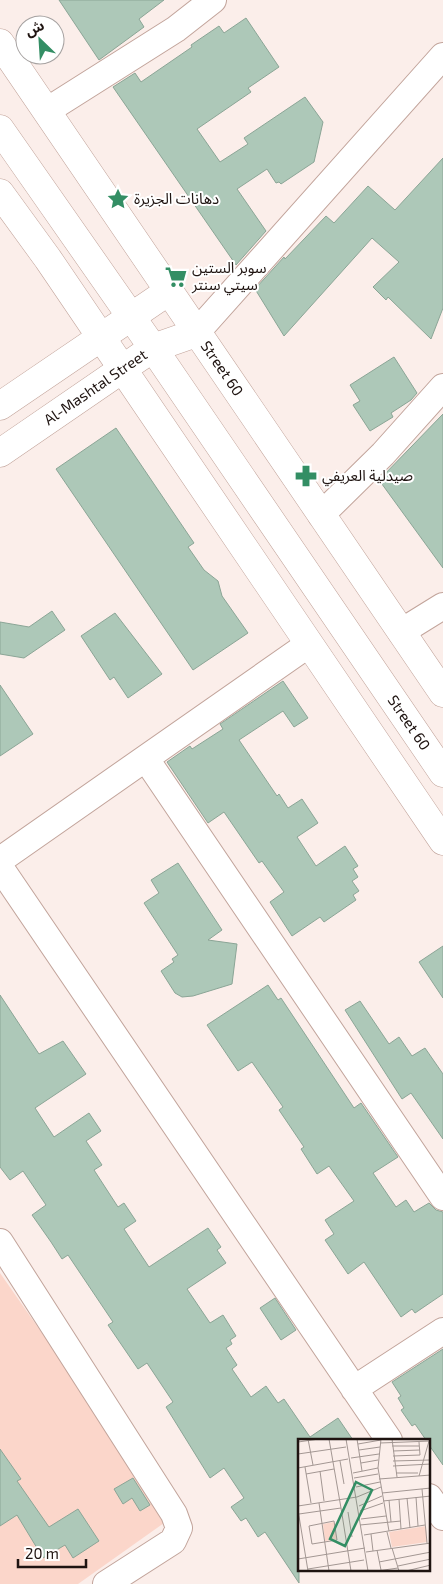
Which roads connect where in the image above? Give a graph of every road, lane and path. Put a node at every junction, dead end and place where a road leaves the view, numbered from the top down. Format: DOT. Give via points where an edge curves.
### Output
graph roads {
  1 [pos="213,0"];
  2 [pos="0,43"];
  3 [pos="443,56"];
  4 [pos="48,110"];
  5 [pos="0,129"];
  6 [pos="0,193"];
  7 [pos="169,291"];
  8 [pos="131,316"];
  9 [pos="196,333"];
  10 [pos="100,338"];
  11 [pos="154,348"];
  12 [pos="123,370"];
  13 [pos="443,387"];
  14 [pos="0,406"];
  15 [pos="0,453"];
  16 [pos="321,515"];
  17 [pos="443,606"];
  18 [pos="401,632"];
  19 [pos="309,644"];
  20 [pos="443,693"];
  21 [pos="146,759"];
  22 [pos="443,773"];
  23 [pos="443,841"];
  24 [pos="0,860"];
  25 [pos="0,867"];
  26 [pos="443,1197"];
  27 [pos="0,1242"];
  28 [pos="443,1331"];
  29 [pos="354,1389"];
  30 [pos="388,1439"];
  31 [pos="430,1499"];
  32 [pos="443,1517"];
  33 [pos="106,1584"];
  1 -- 4 [label="street" via="176,29"];
  2 -- 4 [label="main road, Street 60"];
  3 -- 9 [label="street"];
  4 -- 7 [label="main road, Street 60"];
  5 -- 8 [label="main road, Street 60"];
  6 -- 10 [label="main road" via="48,258"];
  7 -- 8 [label="main road"];
  7 -- 9 [label="main road, Street 60"];
  8 -- 10 [label="main road"];
  8 -- 11 [label="main road, Street 60"];
  9 -- 11 [label="main road, Al-Mashtal Street"];
  9 -- 16 [label="main road, Street 60"];
  10 -- 12 [label="main road"];
  10 -- 14 [label="main road"];
  11 -- 12 [label="main road, Al-Mashtal Street"];
  11 -- 22 [label="main road, Street 60"];
  12 -- 15 [label="main road, Al-Mashtal Street"];
  12 -- 19 [label="main road"];
  13 -- 16 [label="street" via="383,454"];
  16 -- 18 [label="main road, Street 60"];
  17 -- 18 [label="street"];
  18 -- 20 [label="main road, Street 60"];
  19 -- 21 [label="street"];
  19 -- 23 [label="main road"];
  21 -- 24 [label="street"];
  21 -- 26 [label="street"];
  25 -- 29 [label="street"];
  27 -- 33 [label="street" via="174,1514 179,1528 173,1541"];
  28 -- 29 [label="street"];
  29 -- 30 [label="street"];
  31 -- 32 [label="street"];
}
